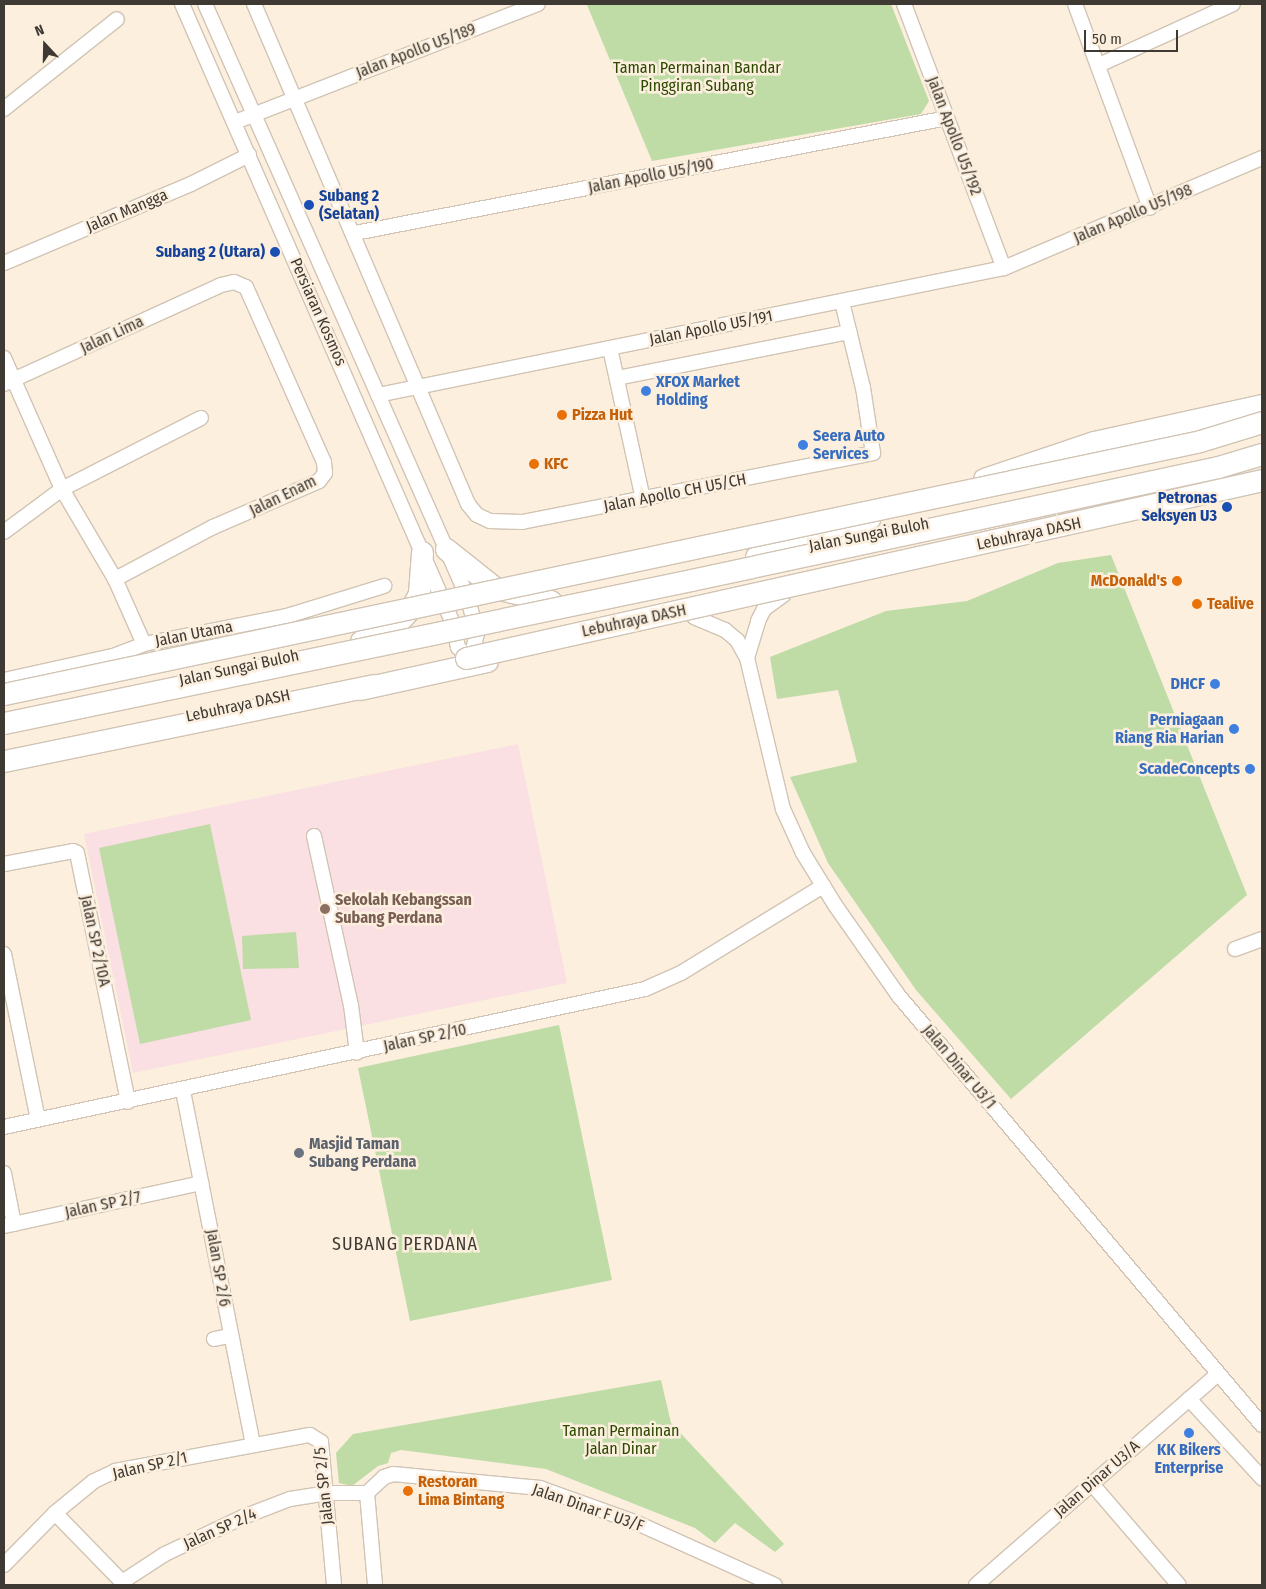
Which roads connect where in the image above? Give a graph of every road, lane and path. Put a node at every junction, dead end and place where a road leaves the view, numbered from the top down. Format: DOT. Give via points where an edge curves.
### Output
graph roads {
  1 [pos="182,4"];
  2 [pos="205,4"];
  3 [pos="254,4"];
  4 [pos="538,4"];
  5 [pos="904,4"];
  6 [pos="1075,4"];
  7 [pos="1233,4"];
  8 [pos="116,19"];
  9 [pos="1099,65"];
  10 [pos="295,99"];
  11 [pos="4,110"];
  12 [pos="254,115"];
  13 [pos="947,118"];
  14 [pos="235,122"];
  15 [pos="249,155"];
  16 [pos="1262,158"];
  17 [pos="1150,208"];
  18 [pos="355,233"];
  19 [pos="4,263"];
  20 [pos="1004,268"];
  21 [pos="221,285"];
  22 [pos="842,302"];
  23 [pos="850,332"];
  24 [pos="610,348"];
  25 [pos="4,358"];
  26 [pos="617,378"];
  27 [pos="8,382"];
  28 [pos="418,384"];
  29 [pos="378,395"];
  30 [pos="1262,405"];
  31 [pos="201,418"];
  32 [pos="1262,422"];
  33 [pos="1262,448"];
  34 [pos="1262,454"];
  35 [pos="1262,481"];
  36 [pos="62,490"];
  37 [pos="644,499"];
  38 [pos="4,532"];
  39 [pos="446,549"];
  40 [pos="422,552"];
  41 [pos="756,557"];
  42 [pos="115,579"];
  43 [pos="384,586"];
  44 [pos="783,595"];
  45 [pos="551,602"];
  46 [pos="723,610"];
  47 [pos="474,617"];
  48 [pos="694,617"];
  49 [pos="452,621"];
  50 [pos="361,641"];
  51 [pos="144,644"];
  52 [pos="748,658"];
  53 [pos="470,661"];
  54 [pos="4,680"];
  55 [pos="360,689"];
  56 [pos="4,694"];
  57 [pos="4,716"];
  58 [pos="4,723"];
  59 [pos="99,740"];
  60 [pos="4,754"];
  61 [pos="4,761"];
  62 [pos="4,769"];
  63 [pos="314,836"];
  64 [pos="4,864"];
  65 [pos="823,886"];
  66 [pos="1262,939"];
  67 [pos="1235,949"];
  68 [pos="4,954"];
  69 [pos="358,1053"];
  70 [pos="183,1091"];
  71 [pos="128,1102"];
  72 [pos="38,1120"];
  73 [pos="4,1128"];
  74 [pos="4,1173"];
  75 [pos="201,1183"];
  76 [pos="9,1225"];
  77 [pos="230,1336"];
  78 [pos="214,1339"];
  79 [pos="1218,1374"];
  80 [pos="1189,1398"];
  81 [pos="1262,1425"];
  82 [pos="268,1442"];
  83 [pos="253,1445"];
  84 [pos="1262,1478"];
  85 [pos="1092,1484"];
  86 [pos="326,1493"];
  87 [pos="367,1493"];
  88 [pos="54,1513"];
  89 [pos="4,1565"];
  90 [pos="123,1584"];
  91 [pos="334,1585"];
  92 [pos="375,1585"];
  93 [pos="775,1585"];
  94 [pos="976,1585"];
  95 [pos="1179,1585"];
  1 -- 14 [label="street, Persiaran Kosmos"];
  2 -- 12 [label="street, Persiaran Kosmos"];
  3 -- 10 [label="street"];
  4 -- 10 [label="street, Jalan Apollo U5/189"];
  5 -- 13 [label="street, Jalan Apollo U5/192"];
  6 -- 9 [label="street"];
  7 -- 9 [label="street"];
  8 -- 11 [label="street"];
  9 -- 17 [label="street"];
  10 -- 12 [label="street, Jalan Apollo U5/189"];
  10 -- 18 [label="street"];
  12 -- 14 [label="street, Jalan Apollo U5/189"];
  12 -- 29 [label="street, Persiaran Kosmos"];
  13 -- 18 [label="street, Jalan Apollo U5/190"];
  13 -- 20 [label="street, Jalan Apollo U5/192"];
  14 -- 15 [label="street, Persiaran Kosmos"];
  15 -- 19 [label="street, Jalan Mangga" via="191,184"];
  15 -- 40 [label="street, Persiaran Kosmos"];
  16 -- 17 [label="street, Jalan Apollo U5/198"];
  17 -- 20 [label="street, Jalan Apollo U5/198"];
  18 -- 28 [label="street"];
  20 -- 22 [label="street, Jalan Apollo U5/191"];
  21 -- 27 [label="street, Jalan Lima"];
  21 -- 42 [label="street, Jalan Enam" via="234,282 246,287 324,462 325,473 318,481 213,528"];
  22 -- 23 [label="street"];
  22 -- 24 [label="street, Jalan Apollo U5/191"];
  23 -- 26 [label="street"];
  23 -- 37 [label="street, Jalan Apollo CH U5/CH" via="873,453"];
  24 -- 26 [label="street"];
  24 -- 28 [label="street, Jalan Apollo U5/191"];
  25 -- 27 [label="street"];
  26 -- 37 [label="street"];
  27 -- 36 [label="street"];
  28 -- 29 [label="street, Jalan Apollo U5/191"];
  28 -- 37 [label="street, Jalan Apollo CH U5/CH" via="468,504 477,515 490,521 522,522"];
  29 -- 39 [label="street, Persiaran Kosmos"];
  30 -- 41 [label="highway" via="1094,442"];
  31 -- 36 [label="street"];
  32 -- 56 [label="highway, bridge" via="1190,443"];
  33 -- 41 [label="highway, Jalan Sungai Buloh" via="980,512"];
  34 -- 58 [label="highway, Lebuhraya DASH, bridge" via="1218,467 691,580"];
  35 -- 44 [label="highway" via="1099,525"];
  35 -- 60 [label="highway, Lebuhraya DASH, bridge" via="486,654"];
  36 -- 38 [label="street"];
  36 -- 42 [label="street"];
  39 -- 45 [label="highway" via="495,588"];
  39 -- 47 [label="street, Persiaran Kosmos"];
  40 -- 49 [label="street, Persiaran Kosmos"];
  40 -- 50 [label="highway" via="419,593 412,607 399,621"];
  41 -- 45 [label="highway, Jalan Sungai Buloh"];
  42 -- 51 [label="street"];
  43 -- 51 [label="street, Jalan Utama" via="287,616"];
  44 -- 46 [label="highway"];
  44 -- 52 [label="street" via="764,609"];
  45 -- 47 [label="highway, Jalan Sungai Buloh"];
  46 -- 48 [label="highway"];
  46 -- 53 [label="highway" via="674,616"];
  47 -- 49 [label="highway, Jalan Sungai Buloh"];
  47 -- 53 [label="street" via="477,634"];
  48 -- 52 [label="street" via="725,630 737,640"];
  48 -- 55 [label="highway"];
  49 -- 50 [label="highway, Jalan Sungai Buloh"];
  49 -- 53 [label="street, Persiaran Kosmos" via="458,647"];
  50 -- 57 [label="highway, Jalan Sungai Buloh"];
  51 -- 54 [label="street, Jalan Utama" via="113,656"];
  52 -- 65 [label="street, Jalan Dinar U3/1" via="783,809"];
  53 -- 55 [label="highway"];
  55 -- 59 [label="highway"];
  59 -- 61 [label="highway"];
  59 -- 62 [label="highway"];
  63 -- 69 [label="street" via="351,1005"];
  64 -- 71 [label="street, Jalan SP 2/10A" via="73,851 76,854"];
  65 -- 69 [label="street, Jalan SP 2/10" via="682,973 645,989"];
  65 -- 79 [label="street, Jalan Dinar U3/1" via="898,995"];
  66 -- 67 [label="street"];
  68 -- 72 [label="street"];
  69 -- 70 [label="street, Jalan SP 2/10"];
  70 -- 71 [label="street, Jalan SP 2/10"];
  70 -- 75 [label="street, Jalan SP 2/6"];
  71 -- 72 [label="street, Jalan SP 2/10"];
  72 -- 73 [label="street, Jalan SP 2/10"];
  74 -- 76 [label="street"];
  75 -- 76 [label="street, Jalan SP 2/7"];
  75 -- 77 [label="street, Jalan SP 2/6"];
  77 -- 78 [label="street"];
  77 -- 83 [label="street, Jalan SP 2/6"];
  79 -- 80 [label="street, Jalan Dinar U3/A"];
  79 -- 81 [label="street, Jalan Dinar U3/1"];
  80 -- 84 [label="street"];
  80 -- 85 [label="street, Jalan Dinar U3/A"];
  82 -- 83 [label="street, Jalan SP 2/1"];
  82 -- 86 [label="street, Jalan SP 2/5" via="316,1436 321,1442"];
  83 -- 88 [label="street, Jalan SP 2/1" via="115,1471 94,1481"];
  85 -- 94 [label="street, Jalan Dinar U3/A"];
  85 -- 95 [label="street"];
  86 -- 87 [label="street, Jalan SP 2/4"];
  86 -- 90 [label="street, Jalan SP 2/4" via="290,1499 243,1517 147,1564"];
  86 -- 91 [label="street, Jalan SP 2/5"];
  87 -- 92 [label="street"];
  87 -- 93 [label="street, Jalan Dinar F U3/F" via="384,1476 393,1474 540,1488 637,1523"];
  88 -- 89 [label="street, Jalan SP 2/1"];
  88 -- 90 [label="street"];
}
